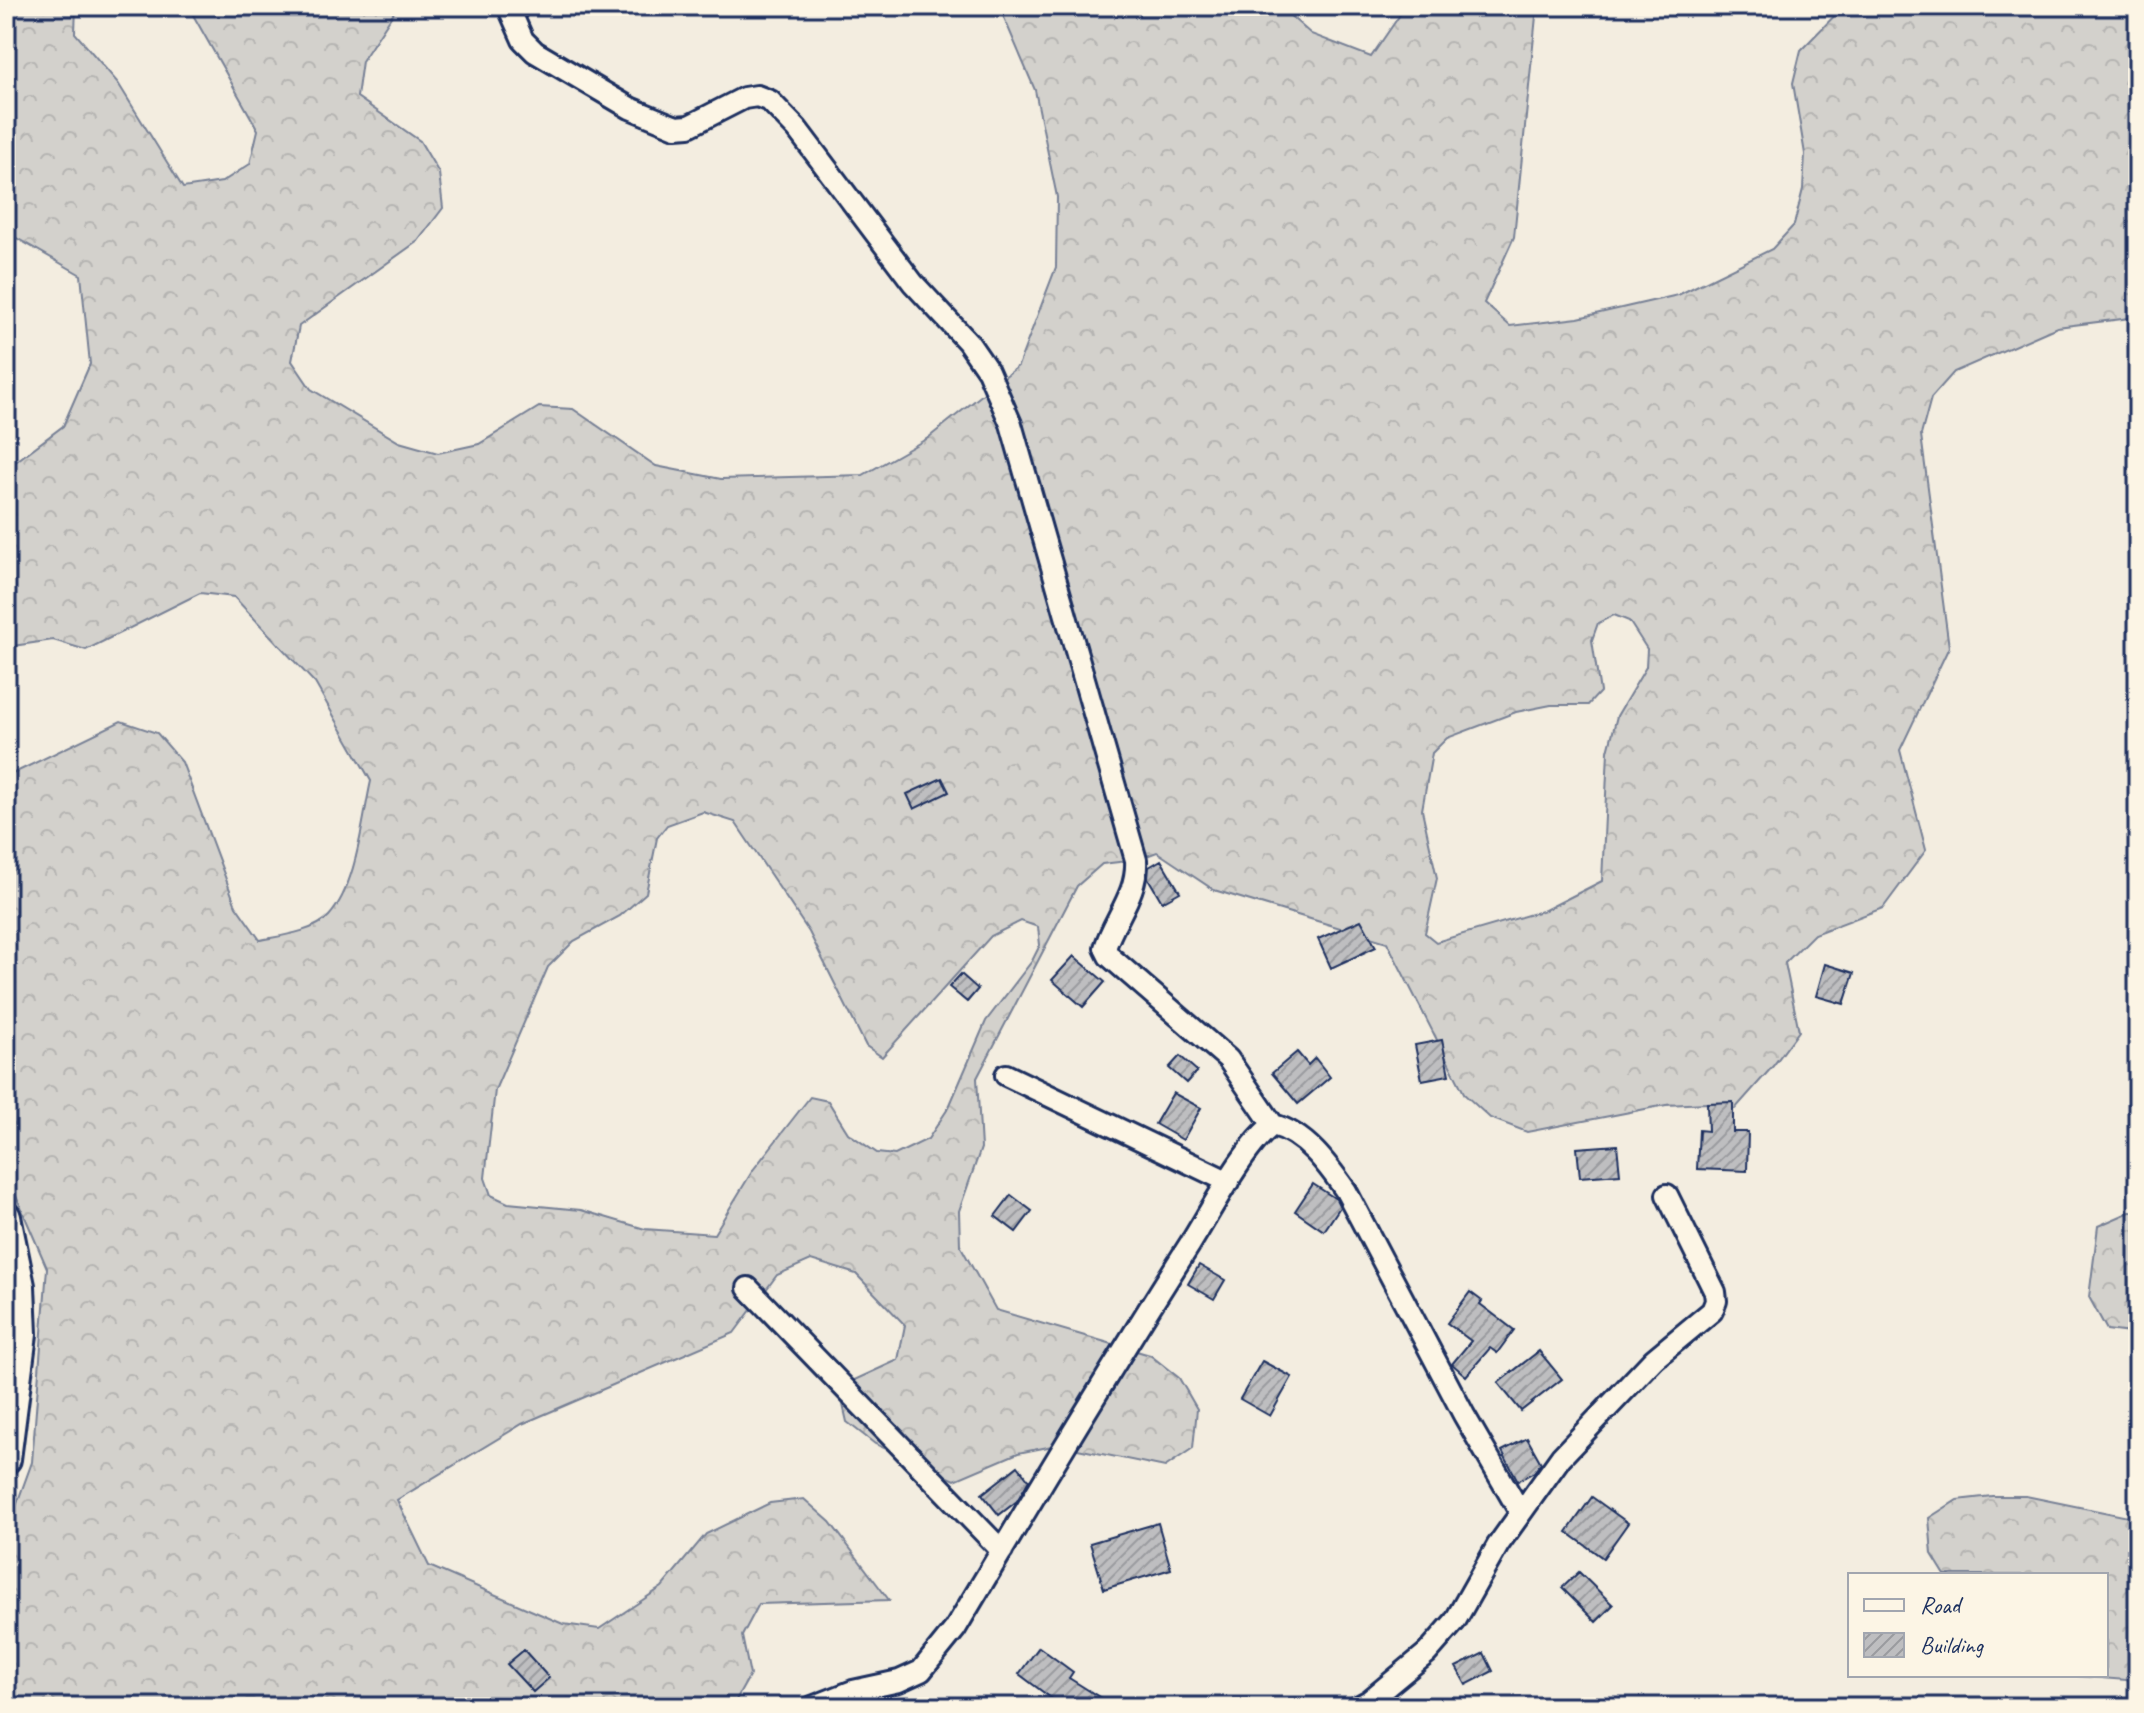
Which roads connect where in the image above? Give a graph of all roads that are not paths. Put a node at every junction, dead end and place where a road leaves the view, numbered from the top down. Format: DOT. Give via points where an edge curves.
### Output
graph roads {
  1 [pos="508,6"];
  2 [pos="1006,1075"];
  3 [pos="1273,1125"];
  4 [pos="1229,1182"];
  5 [pos="1667,1195"];
  6 [pos="6,1217"];
  7 [pos="748,1288"];
  8 [pos="6,1459"];
  9 [pos="1520,1512"];
  10 [pos="1002,1551"];
  11 [pos="812,1707"];
  12 [pos="1358,1707"];
  1 -- 3 [label="street" via="523,40 535,52 630,108 676,127 689,126 744,98 770,101 913,283 975,351 1011,424 1136,860 1131,894 1105,948 1228,1059"];
  2 -- 4 [label="street"];
  3 -- 4 [label="street" via="1260,1133"];
  3 -- 9 [label="street" via="1285,1128 1324,1160 1346,1191"];
  4 -- 10 [label="street"];
  5 -- 9 [label="street" via="1716,1301 1571,1446"];
  6 -- 8 [label="street" via="20,1286 22,1334"];
  7 -- 10 [label="street"];
  9 -- 12 [label="street" via="1455,1621 1427,1653"];
  10 -- 11 [label="street" via="955,1629 921,1671"];
}
